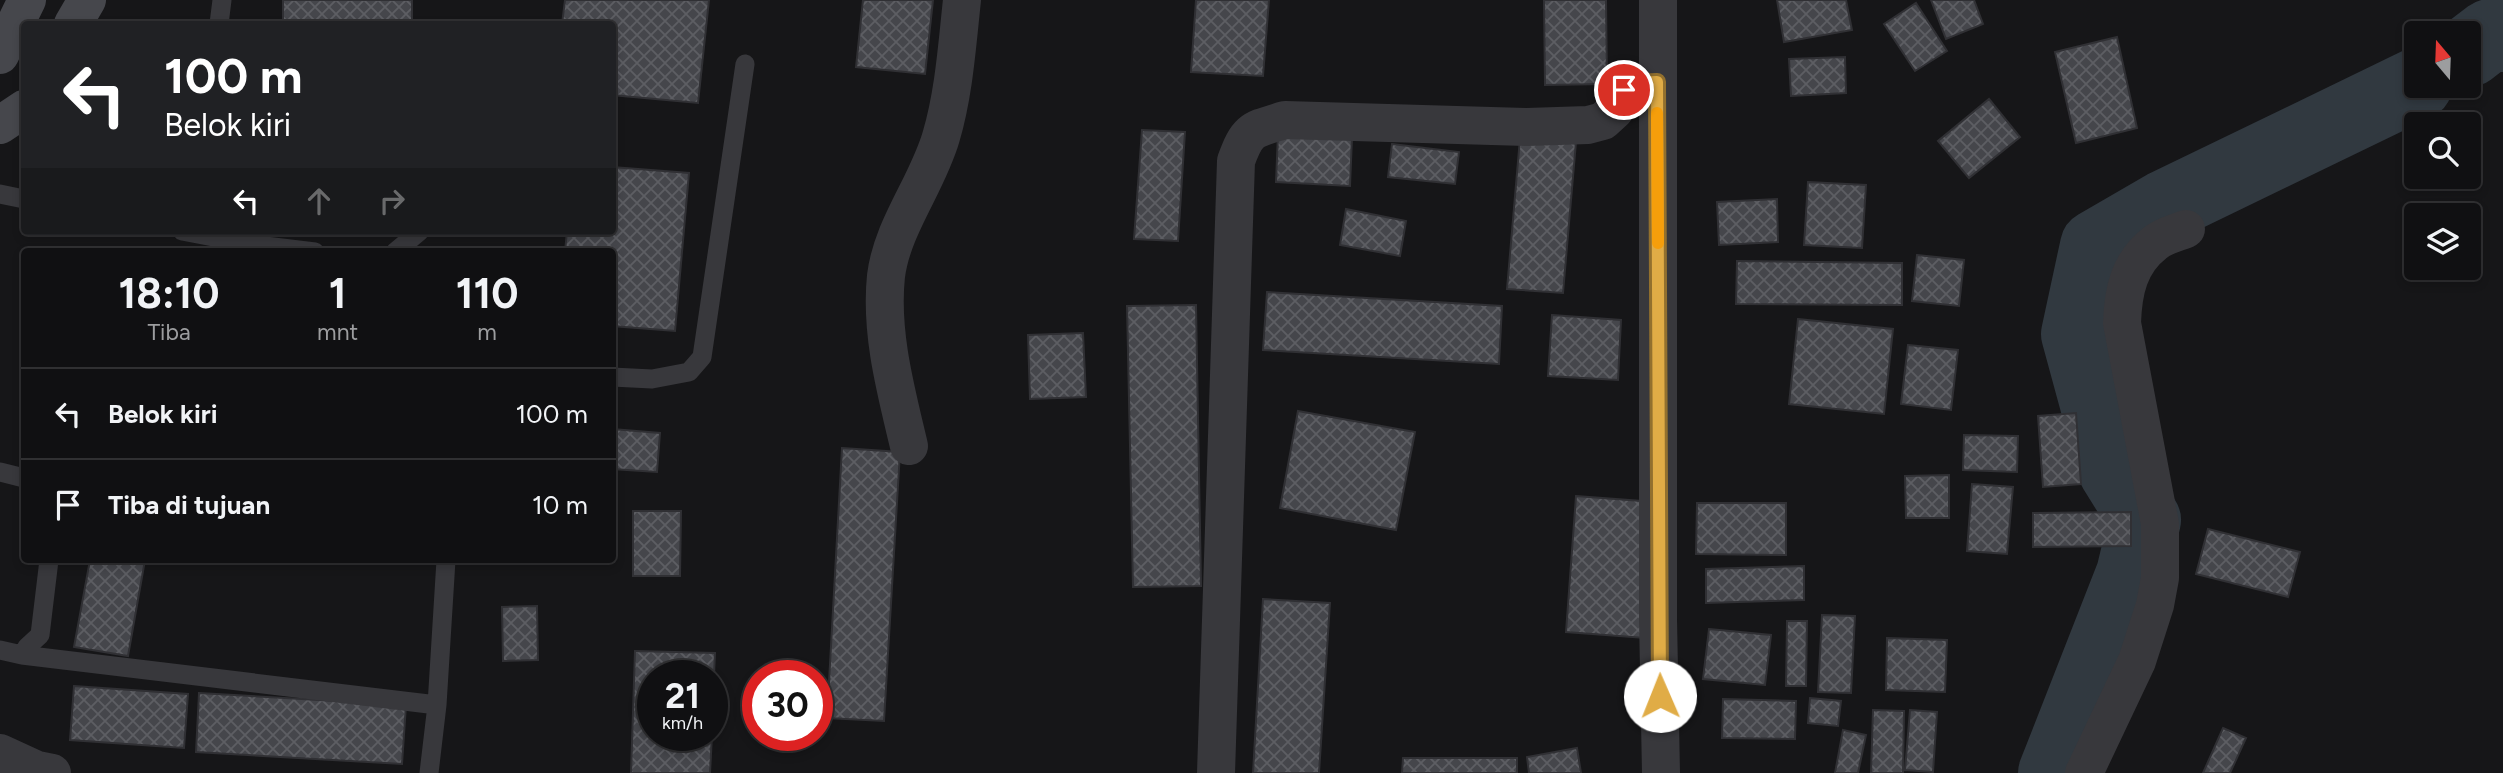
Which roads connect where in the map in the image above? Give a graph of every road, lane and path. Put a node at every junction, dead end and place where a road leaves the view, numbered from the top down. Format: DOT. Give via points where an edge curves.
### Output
graph roads {
  1 [pos="27,0"];
  2 [pos="87,0"];
  3 [pos="222,0"];
  4 [pos="962,0"];
  5 [pos="1658,0"];
  6 [pos="75,21"];
  7 [pos="219,21"];
  8 [pos="0,55"];
  9 [pos="745,64"];
  10 [pos="1657,82"];
  11 [pos="21,110"];
  12 [pos="0,125"];
  13 [pos="0,194"];
  14 [pos="21,198"];
  15 [pos="2186,229"];
  16 [pos="206,235"];
  17 [pos="415,235"];
  18 [pos="282,248"];
  19 [pos="400,248"];
  20 [pos="616,377"];
  21 [pos="909,446"];
  22 [pos="0,472"];
  23 [pos="21,477"];
  24 [pos="49,563"];
  25 [pos="446,563"];
  26 [pos="0,650"];
  27 [pos="22,655"];
  28 [pos="437,705"];
  29 [pos="0,753"];
  30 [pos="52,773"];
  31 [pos="429,773"];
  32 [pos="1216,773"];
  33 [pos="1661,773"];
  34 [pos="2084,773"];
  1 -- 8 [label="street"];
  2 -- 6 [label="street"];
  3 -- 7 [label="lane"];
  4 -- 21 [label="street" via="941,138 895,241 886,276 891,363"];
  5 -- 10 [label="street"];
  9 -- 20 [label="lane" via="702,357 690,372 652,379"];
  10 -- 32 [label="street" via="1634,83 1624,90 1609,116 1588,125 1285,120 1245,138 1236,161"];
  10 -- 33 [label="street"];
  11 -- 12 [label="street"];
  13 -- 14 [label="lane"];
  15 -- 34 [label="street" via="2157,241 2138,260 2123,301 2122,323 2160,524 2160,578 2137,661"];
  16 -- 18 [label="lane"];
  17 -- 19 [label="lane"];
  22 -- 23 [label="lane"];
  24 -- 27 [label="lane" via="40,635"];
  25 -- 28 [label="lane"];
  26 -- 27 [label="lane"];
  27 -- 28 [label="lane"];
  28 -- 31 [label="lane"];
  29 -- 30 [label="street"];
}
